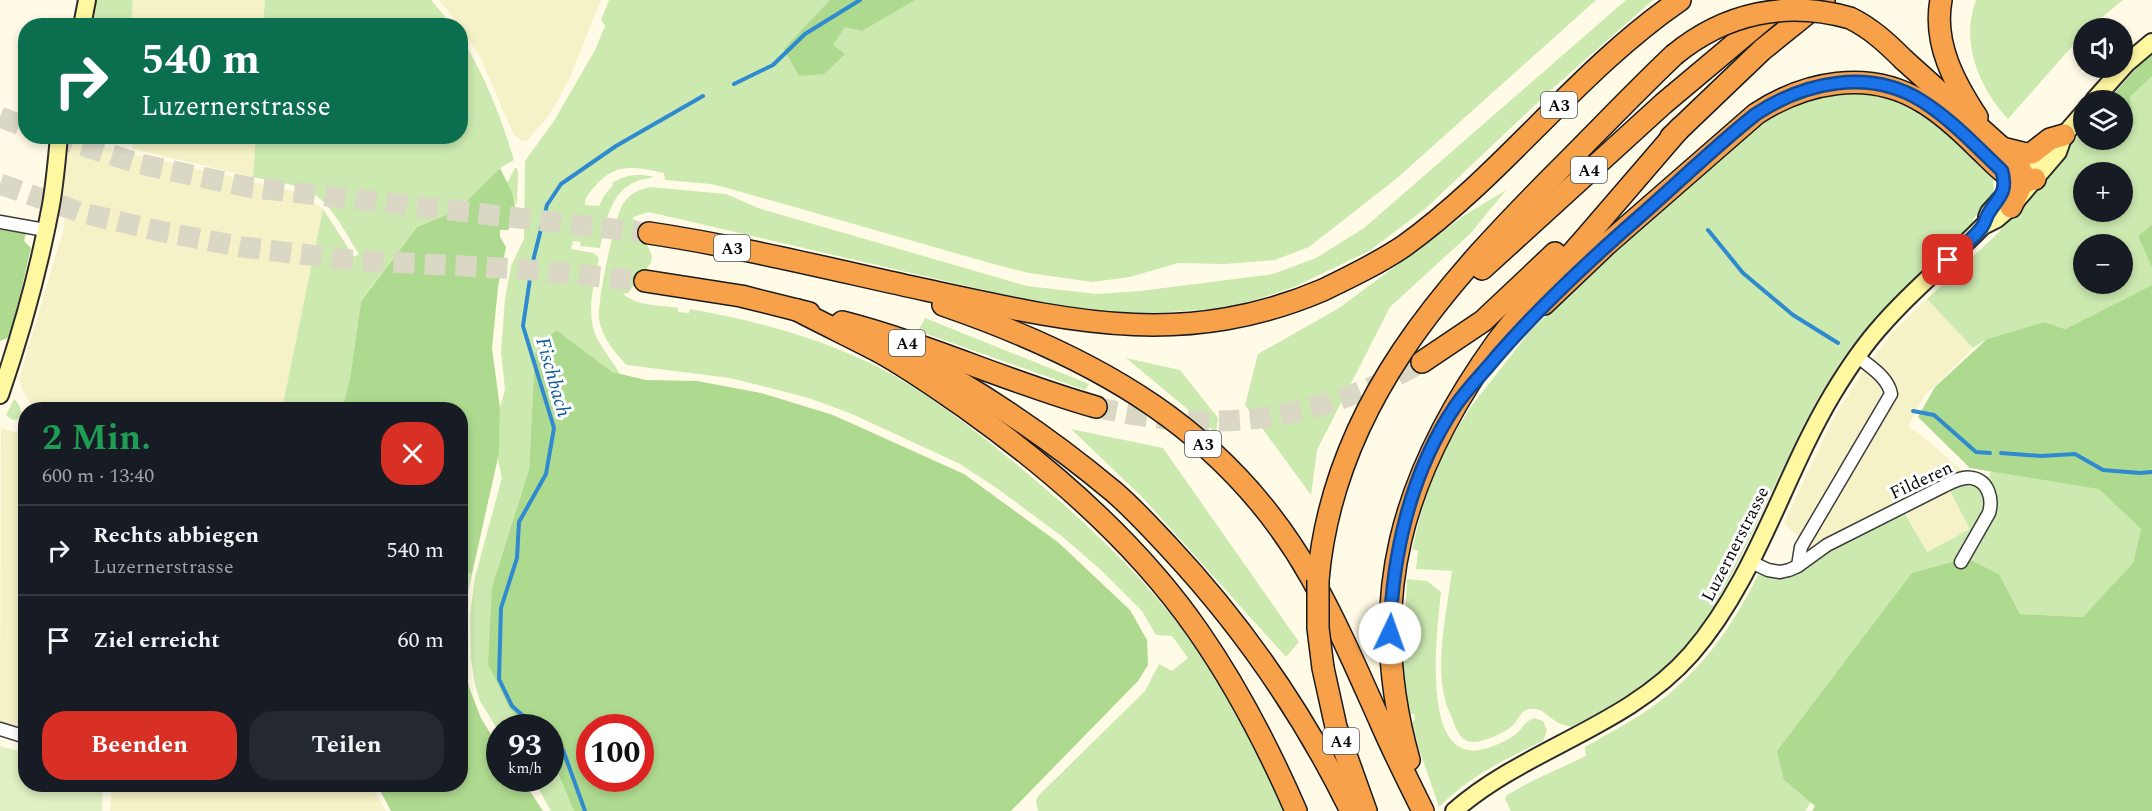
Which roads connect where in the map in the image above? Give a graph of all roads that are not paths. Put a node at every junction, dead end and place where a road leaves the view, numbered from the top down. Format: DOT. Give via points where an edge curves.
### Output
graph roads {
  1 [pos="87,0"];
  2 [pos="1680,0"];
  3 [pos="1787,0"];
  4 [pos="1824,0"];
  5 [pos="1941,0"];
  6 [pos="84,18"];
  7 [pos="2152,42"];
  8 [pos="2103,90"];
  9 [pos="2073,125"];
  10 [pos="1680,128"];
  11 [pos="2064,135"];
  12 [pos="1995,142"];
  13 [pos="58,144"];
  14 [pos="2020,178"];
  15 [pos="2004,205"];
  16 [pos="0,222"];
  17 [pos="45,230"];
  18 [pos="649,233"];
  19 [pos="815,266"];
  20 [pos="645,280"];
  21 [pos="797,310"];
  22 [pos="849,323"];
  23 [pos="1402,351"];
  24 [pos="1857,356"];
  25 [pos="1422,362"];
  26 [pos="0,396"];
  27 [pos="1456,404"];
  28 [pos="1095,407"];
  29 [pos="1751,562"];
  30 [pos="1961,562"];
  31 [pos="1798,566"];
  32 [pos="0,729"];
  33 [pos="18,735"];
  34 [pos="1458,807"];
  35 [pos="1296,811"];
  36 [pos="1351,811"];
  37 [pos="1366,811"];
  38 [pos="1423,811"];
  1 -- 6 [label="main road"];
  2 -- 19 [label="highway, A3" via="1608,58 1425,230 1370,267 1280,306 1199,323 1105,324 1054,317"];
  3 -- 23 [label="highway, A4" via="1583,176 1464,286"];
  4 -- 10 [label="highway, A4" via="1762,50"];
  5 -- 12 [label="highway" via="1939,25 1946,58 1957,84"];
  7 -- 8 [label="main road"];
  9 -- 11 [label="main road, Luzernerstrasse"];
  10 -- 25 [label="highway, A4" via="1499,308"];
  10 -- 27 [label="highway, A4" via="1524,308"];
  11 -- 12 [label="highway" via="2026,154"];
  11 -- 14 [label="main road, Luzernerstrasse"];
  12 -- 14 [label="highway" via="2019,167"];
  12 -- 23 [label="highway, bridge" via="1873,32 1849,17 1798,4 1759,6 1710,28 1674,55 1489,242"];
  13 -- 17 [label="main road"];
  14 -- 15 [label="main road, Luzernerstrasse"];
  14 -- 15 [label="highway" via="2004,178"];
  14 -- 27 [label="highway" via="1933,108 1901,91 1869,83 1837,83 1783,98 1742,125 1579,270"];
  15 -- 24 [label="main road, Luzernerstrasse" via="1997,219 1983,226 1902,303"];
  16 -- 17 [label="street"];
  17 -- 26 [label="main road"];
  18 -- 19 [label="highway, A3"];
  19 -- 38 [label="highway, A3" via="977,317 1059,351 1164,411 1213,453 1252,495 1311,576"];
  20 -- 21 [label="highway"];
  21 -- 22 [label="highway"];
  21 -- 35 [label="highway" via="916,374 998,431 1052,474 1126,544 1198,631 1252,718"];
  22 -- 28 [label="highway, A4"];
  22 -- 36 [label="highway" via="920,359 1013,416 1137,514 1192,571 1241,633 1310,736"];
  23 -- 37 [label="highway, A4, bridge" via="1353,437 1336,483 1318,580 1323,668 1336,727"];
  24 -- 29 [label="main road, Luzernerstrasse" via="1814,428"];
  24 -- 31 [label="street" via="1884,379 1891,394 1801,547"];
  27 -- 38 [label="highway, A4" via="1413,495 1392,597 1390,646 1396,703"];
  29 -- 31 [label="street, Filderen" via="1780,572"];
  29 -- 34 [label="main road, Luzernerstrasse" via="1707,635 1645,696 1613,717 1510,770"];
  30 -- 31 [label="street, Filderen" via="1991,505 1986,487 1972,478 1944,486 1827,544"];
  32 -- 33 [label="street"];
}
